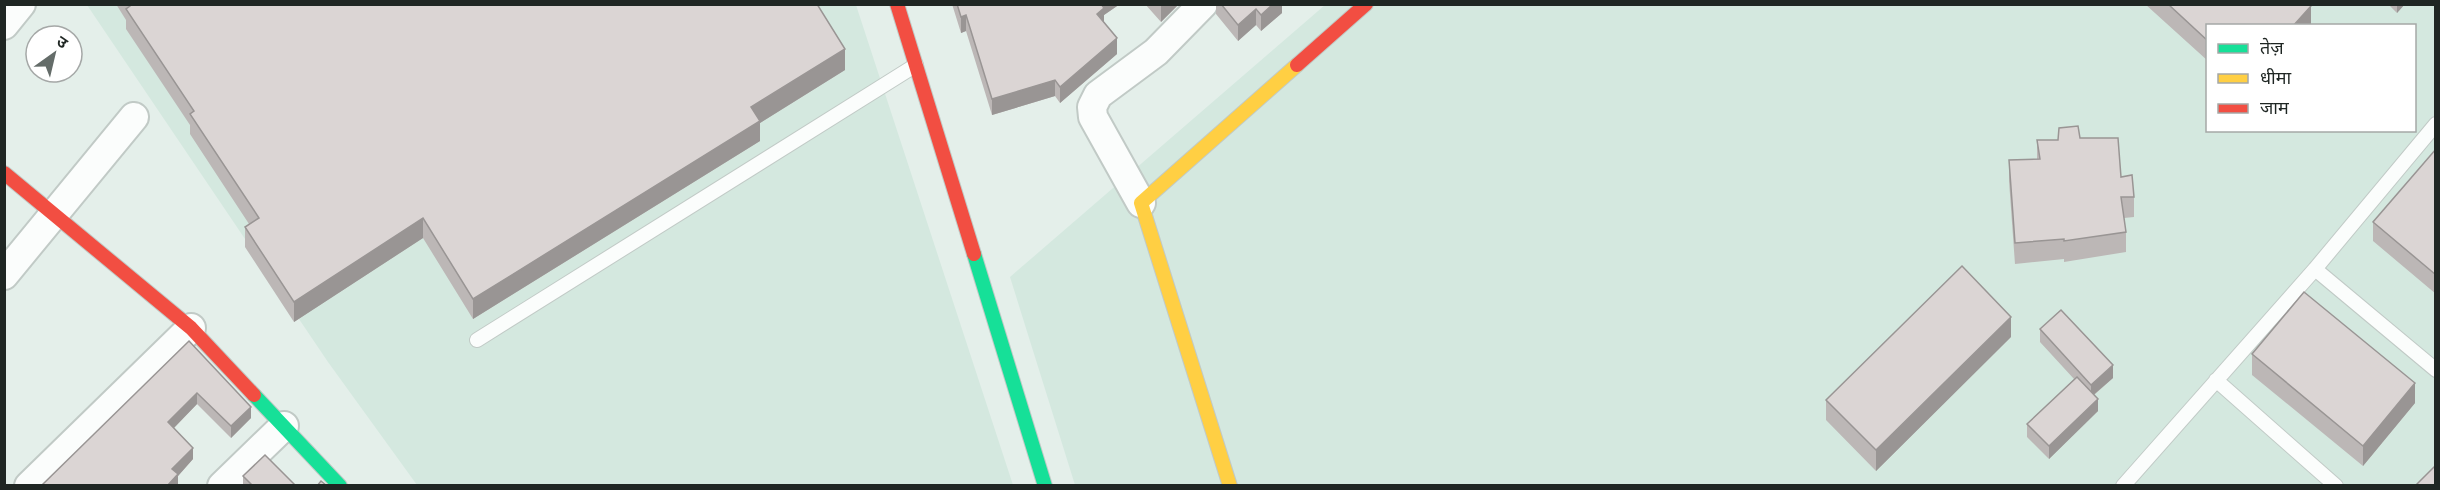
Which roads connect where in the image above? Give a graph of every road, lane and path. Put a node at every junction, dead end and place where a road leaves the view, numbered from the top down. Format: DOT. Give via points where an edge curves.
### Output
graph roads {
  1 [pos="21,4"];
  2 [pos="897,4"];
  3 [pos="1203,4"];
  4 [pos="1366,4"];
  5 [pos="4,25"];
  6 [pos="916,66"];
  7 [pos="134,117"];
  8 [pos="2436,124"];
  9 [pos="4,173"];
  10 [pos="1141,203"];
  11 [pos="55,213"];
  12 [pos="2315,268"];
  13 [pos="4,275"];
  14 [pos="191,328"];
  15 [pos="477,340"];
  16 [pos="2436,370"];
  17 [pos="2216,380"];
  18 [pos="284,426"];
  19 [pos="29,486"];
  20 [pos="222,486"];
  21 [pos="340,486"];
  22 [pos="1045,486"];
  23 [pos="1230,486"];
  24 [pos="2122,486"];
  25 [pos="2336,486"];
  1 -- 5 [label="street"];
  2 -- 6 [label="street"];
  3 -- 10 [label="street" via="1156,52 1098,95 1092,107 1093,117"];
  4 -- 10 [label="street"];
  6 -- 15 [label="lane"];
  6 -- 22 [label="street"];
  7 -- 11 [label="street"];
  8 -- 12 [label="lane"];
  9 -- 11 [label="street"];
  10 -- 23 [label="street"];
  11 -- 13 [label="street"];
  11 -- 14 [label="street"];
  12 -- 16 [label="lane"];
  12 -- 17 [label="lane"];
  14 -- 18 [label="street"];
  14 -- 19 [label="street"];
  17 -- 24 [label="lane"];
  17 -- 25 [label="lane"];
  18 -- 20 [label="street"];
  18 -- 21 [label="street"];
}
